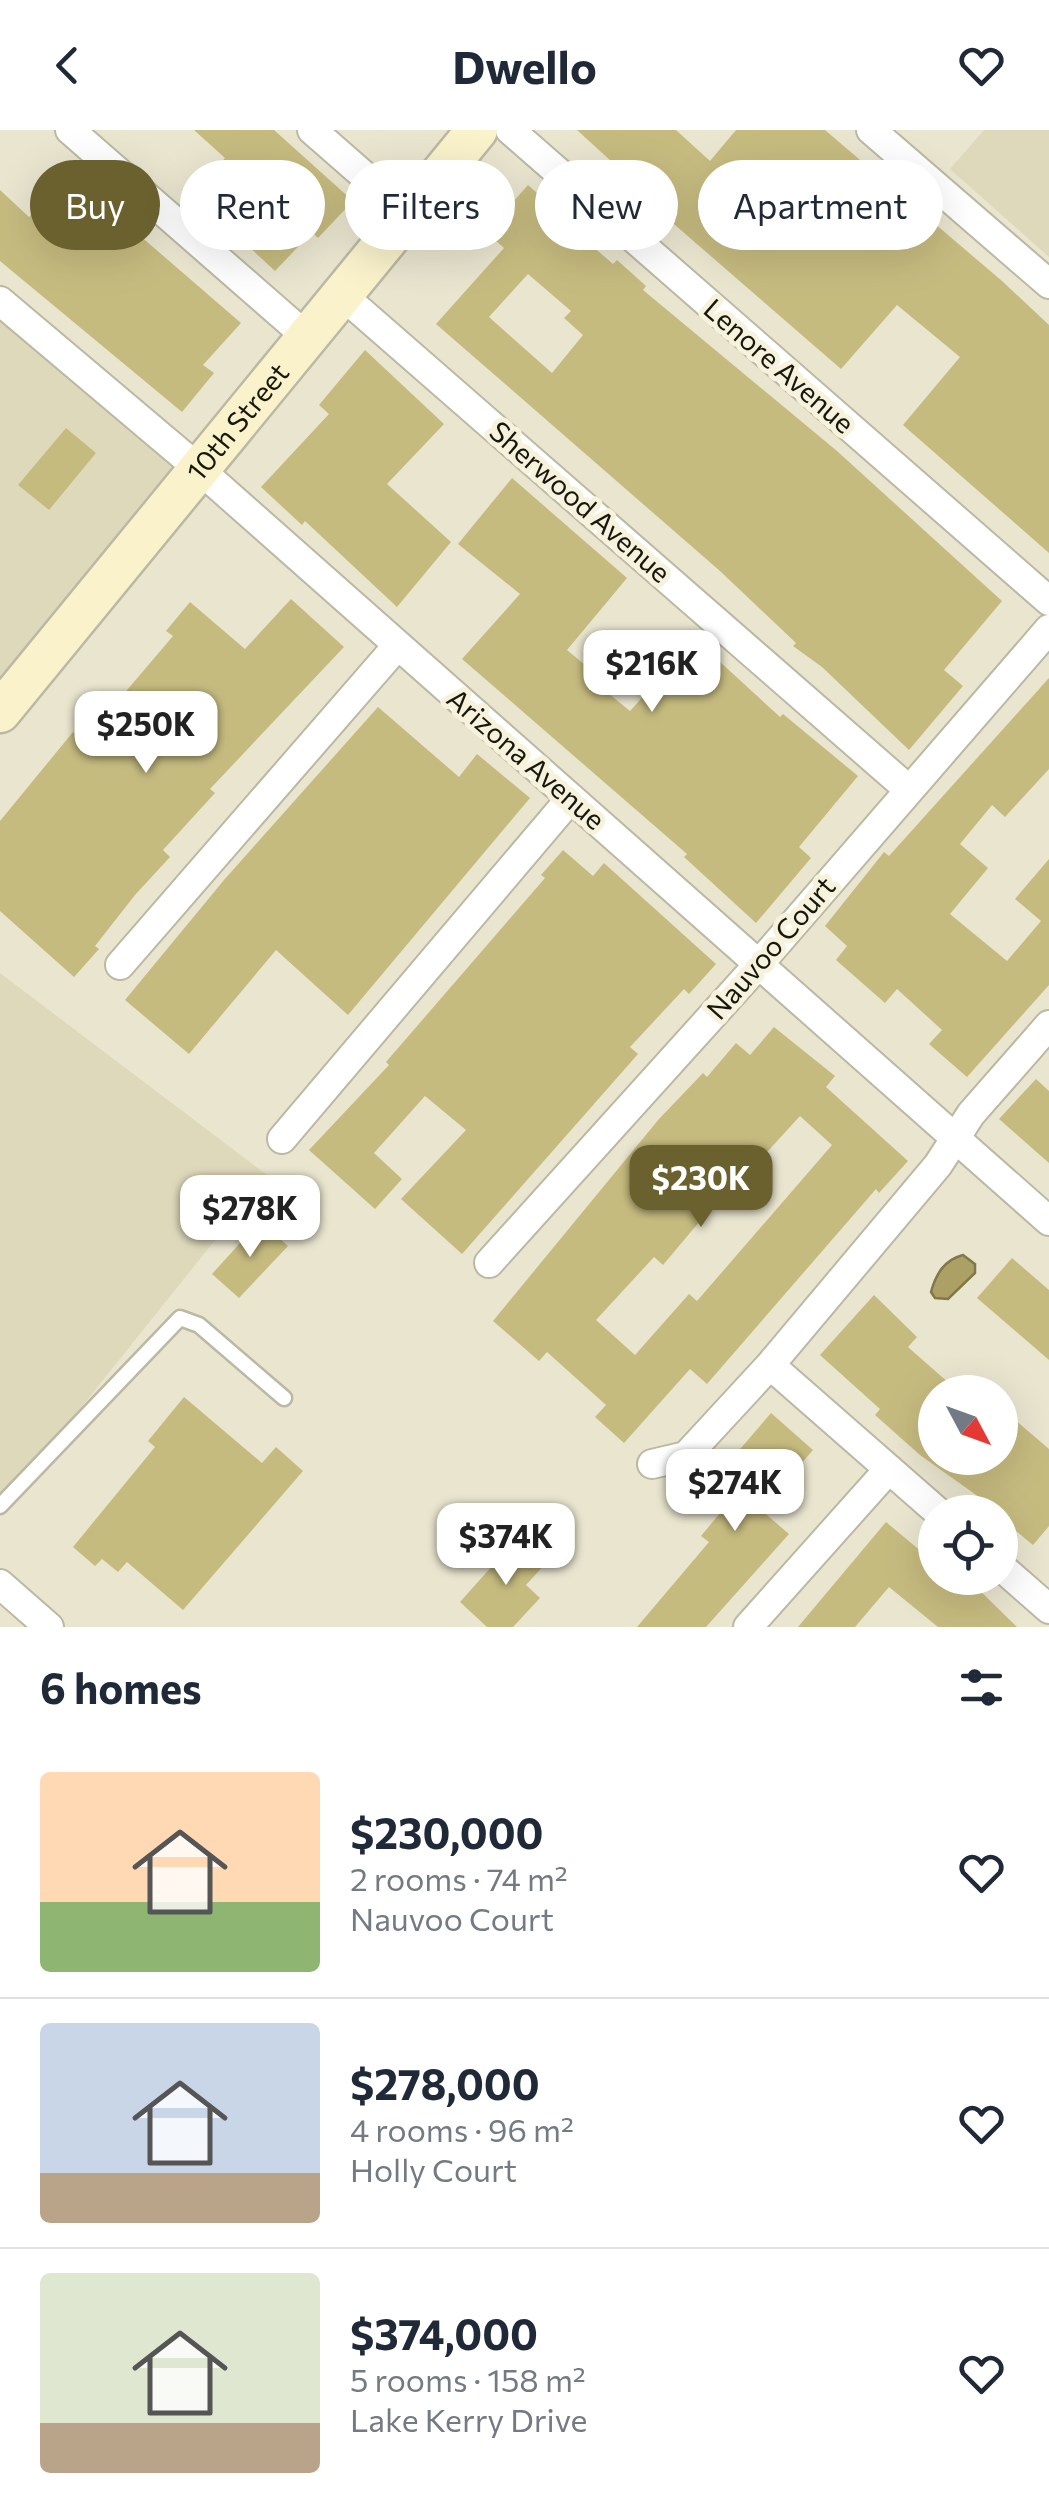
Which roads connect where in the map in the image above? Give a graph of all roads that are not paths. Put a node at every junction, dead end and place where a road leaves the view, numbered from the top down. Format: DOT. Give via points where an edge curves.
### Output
graph roads {
  1 [pos="70,130"];
  2 [pos="312,130"];
  3 [pos="476,130"];
  4 [pos="510,130"];
  5 [pos="871,130"];
  6 [pos="346,160"];
  7 [pos="452,160"];
  8 [pos="379,250"];
  9 [pos="1049,284"];
  10 [pos="342,295"];
  11 [pos="0,301"];
  12 [pos="306,338"];
  13 [pos="199,469"];
  14 [pos="1049,601"];
  15 [pos="1049,630"];
  16 [pos="398,645"];
  17 [pos="0,712"];
  18 [pos="908,789"];
  19 [pos="571,798"];
  20 [pos="120,965"];
  21 [pos="758,965"];
  22 [pos="1049,1025"];
  23 [pos="956,1138"];
  24 [pos="282,1139"];
  25 [pos="1049,1221"];
  26 [pos="489,1263"];
  27 [pos="770,1365"];
  28 [pos="284,1398"];
  29 [pos="652,1464"];
  30 [pos="889,1469"];
  31 [pos="919,1495"];
  32 [pos="0,1506"];
  33 [pos="1018,1582"];
  34 [pos="0,1584"];
  35 [pos="1049,1610"];
  36 [pos="50,1627"];
  37 [pos="748,1627"];
  1 -- 12 [label="street"];
  2 -- 6 [label="street"];
  3 -- 7 [label="street, 10th Street"];
  4 -- 14 [label="street, Lenore Avenue"];
  5 -- 9 [label="street"];
  8 -- 10 [label="street, 10th Street"];
  10 -- 12 [label="street, 10th Street"];
  10 -- 18 [label="street, Sherwood Avenue"];
  11 -- 13 [label="street, Arizona Avenue"];
  12 -- 13 [label="street, 10th Street"];
  13 -- 16 [label="street, Arizona Avenue"];
  13 -- 17 [label="street, 10th Street"];
  15 -- 18 [label="street, Nauvoo Court"];
  16 -- 19 [label="street, Arizona Avenue"];
  16 -- 20 [label="street"];
  18 -- 21 [label="street, Nauvoo Court"];
  19 -- 21 [label="street, Arizona Avenue"];
  19 -- 24 [label="street"];
  21 -- 23 [label="street, Arizona Avenue"];
  21 -- 26 [label="street, Nauvoo Court"];
  22 -- 23 [label="street"];
  23 -- 25 [label="street, Arizona Avenue"];
  23 -- 27 [label="street"];
  27 -- 29 [label="street" via="686,1456"];
  27 -- 30 [label="street"];
  28 -- 32 [label="lane" via="200,1325 180,1318"];
  30 -- 31 [label="street"];
  30 -- 37 [label="street"];
  33 -- 35 [label="street"];
  34 -- 36 [label="street"];
}
